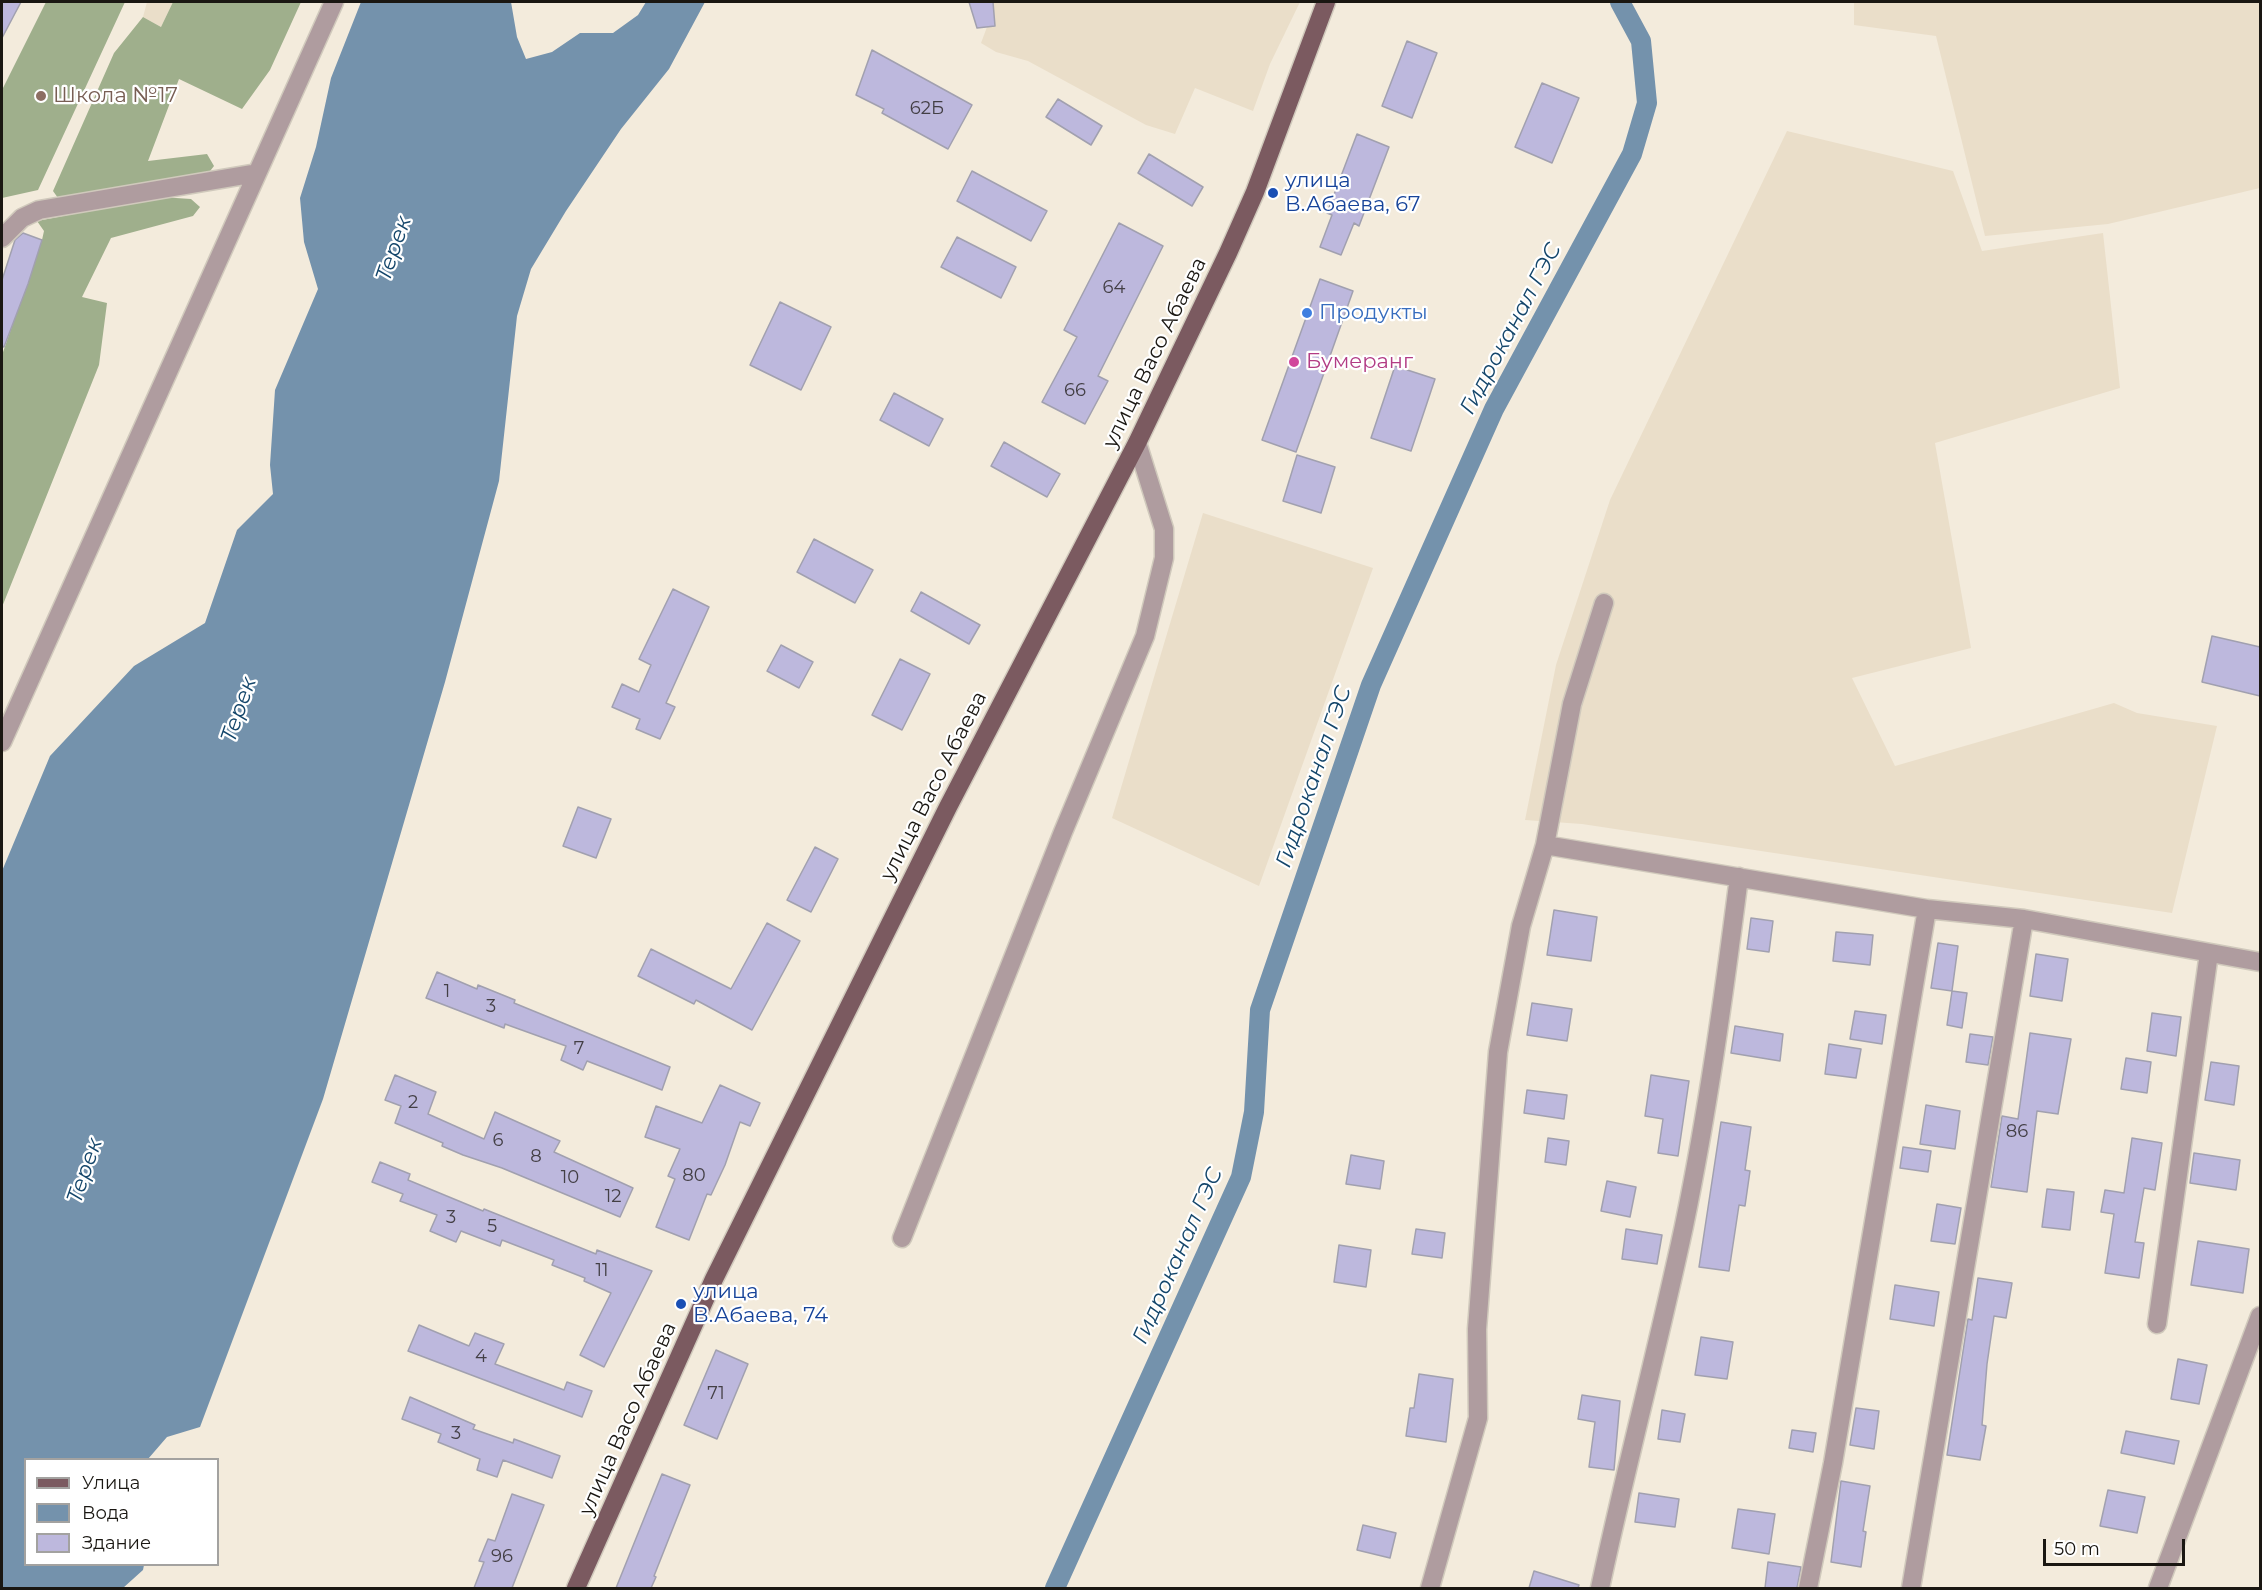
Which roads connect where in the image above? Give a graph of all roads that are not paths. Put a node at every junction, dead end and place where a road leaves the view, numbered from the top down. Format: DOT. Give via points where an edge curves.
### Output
graph roads {
  1 [pos="334,2"];
  2 [pos="1326,2"];
  3 [pos="257,174"];
  4 [pos="2,238"];
  5 [pos="1137,443"];
  6 [pos="1604,603"];
  7 [pos="2,742"];
  8 [pos="1545,845"];
  9 [pos="1739,877"];
  10 [pos="1927,909"];
  11 [pos="2024,920"];
  12 [pos="2209,953"];
  13 [pos="2260,962"];
  14 [pos="902,1238"];
  15 [pos="2260,1316"];
  16 [pos="2157,1324"];
  17 [pos="576,1588"];
  18 [pos="1430,1588"];
  19 [pos="1600,1588"];
  20 [pos="1808,1588"];
  21 [pos="1911,1588"];
  22 [pos="2158,1588"];
  1 -- 3 [label="street"];
  2 -- 5 [label="main road, улица Васо Абаева" via="1243,222"];
  3 -- 4 [label="street" via="39,210 22,218"];
  3 -- 7 [label="street"];
  5 -- 14 [label="street" via="1164,529 1164,558 1145,636"];
  5 -- 17 [label="main road, улица Васо Абаева" via="948,807 714,1279"];
  6 -- 8 [label="street" via="1572,704"];
  8 -- 9 [label="street"];
  8 -- 18 [label="street" via="1521,926 1498,1052 1477,1329 1478,1418"];
  9 -- 10 [label="street"];
  9 -- 19 [label="street" via="1716,1058 1688,1204"];
  10 -- 11 [label="street"];
  10 -- 20 [label="street" via="1833,1463"];
  11 -- 12 [label="street"];
  11 -- 21 [label="street"];
  12 -- 13 [label="street"];
  12 -- 16 [label="street"];
  15 -- 22 [label="street"];
}
